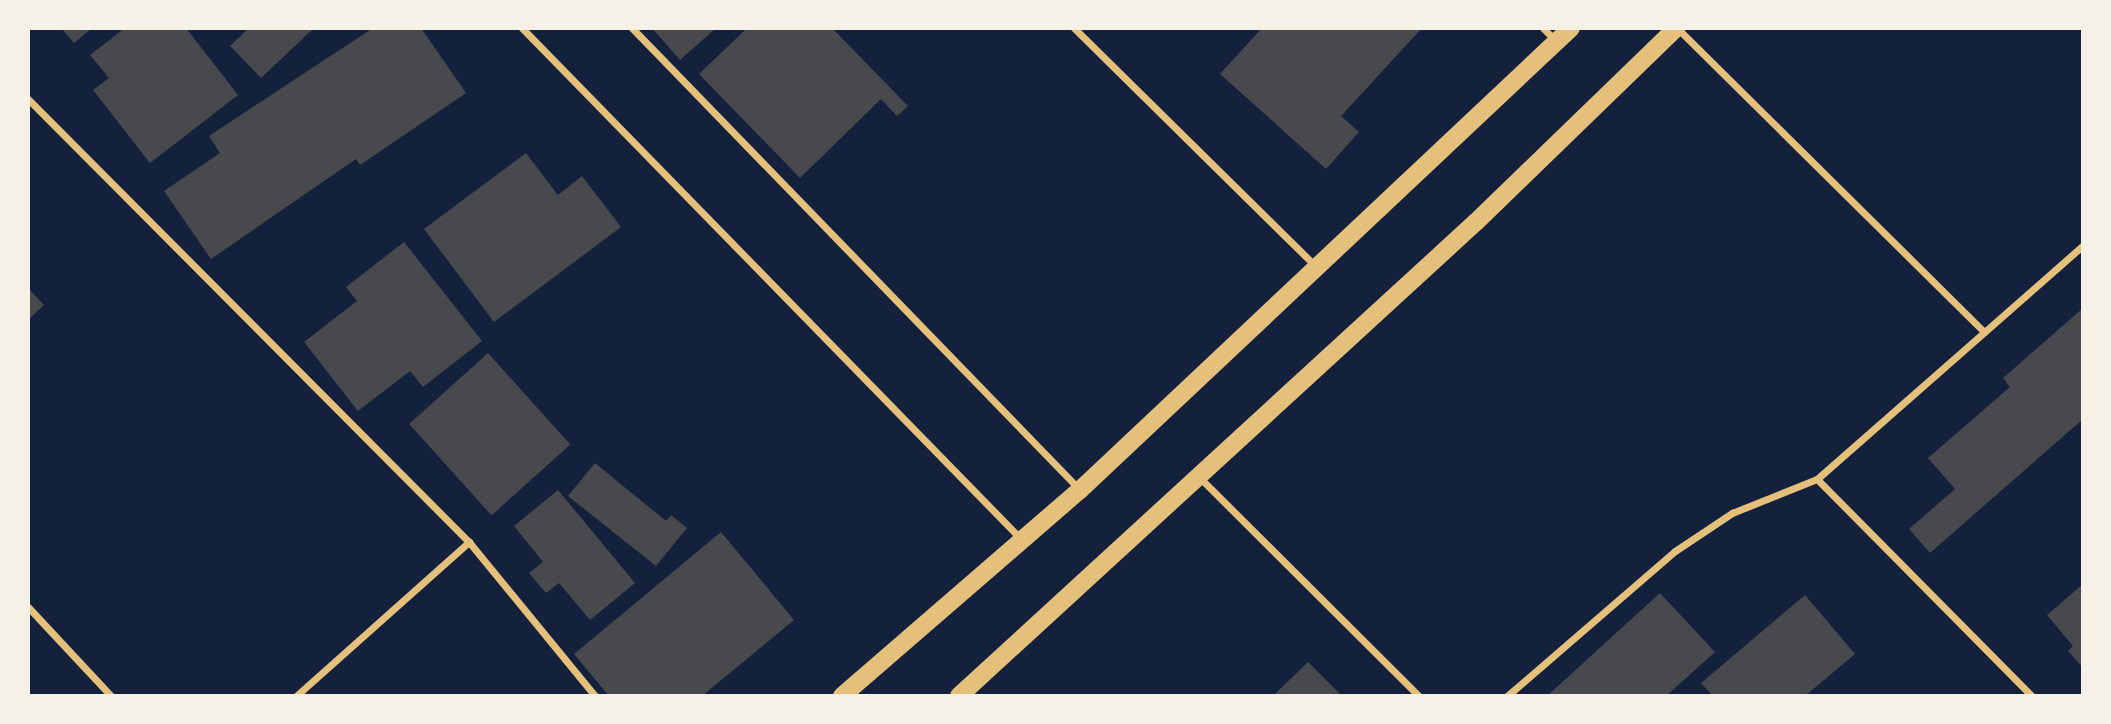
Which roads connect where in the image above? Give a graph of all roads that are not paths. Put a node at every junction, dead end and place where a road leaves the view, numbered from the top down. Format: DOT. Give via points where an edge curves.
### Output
graph roads {
  1 [pos="522,28"];
  2 [pos="632,28"];
  3 [pos="1074,28"];
  4 [pos="1543,28"];
  5 [pos="1571,28"];
  6 [pos="1676,28"];
  7 [pos="1557,42"];
  8 [pos="28,99"];
  9 [pos="2083,245"];
  10 [pos="1317,267"];
  11 [pos="1984,332"];
  12 [pos="1199,477"];
  13 [pos="1816,480"];
  14 [pos="1080,490"];
  15 [pos="1023,541"];
  16 [pos="469,542"];
  17 [pos="28,607"];
  18 [pos="111,696"];
  19 [pos="296,696"];
  20 [pos="596,696"];
  21 [pos="842,696"];
  22 [pos="959,696"];
  23 [pos="1419,696"];
  24 [pos="1507,696"];
  25 [pos="2032,696"];
  1 -- 15 [label="street"];
  2 -- 14 [label="street"];
  3 -- 10 [label="street"];
  4 -- 7 [label="street"];
  5 -- 7 [label="main road"];
  6 -- 11 [label="street"];
  6 -- 12 [label="main road" via="1476,222"];
  7 -- 10 [label="main road"];
  8 -- 16 [label="street"];
  9 -- 11 [label="street"];
  10 -- 14 [label="main road"];
  11 -- 13 [label="street"];
  12 -- 22 [label="main road"];
  12 -- 23 [label="street"];
  13 -- 24 [label="street" via="1732,513 1675,551"];
  13 -- 25 [label="street"];
  14 -- 15 [label="main road"];
  15 -- 21 [label="main road"];
  16 -- 19 [label="street"];
  16 -- 20 [label="street"];
  17 -- 18 [label="street"];
}
